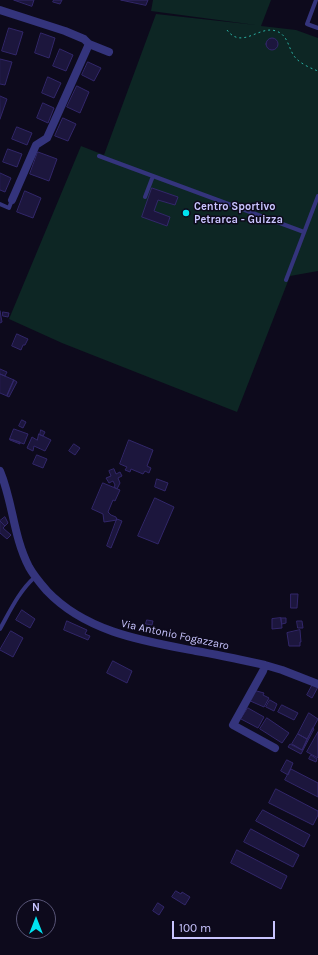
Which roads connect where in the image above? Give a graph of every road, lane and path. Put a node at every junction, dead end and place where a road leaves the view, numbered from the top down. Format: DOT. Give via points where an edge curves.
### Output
graph roads {
  1 [pos="316,0"];
  2 [pos="0,10"];
  3 [pos="318,28"];
  4 [pos="227,30"];
  5 [pos="89,44"];
  6 [pos="109,52"];
  7 [pos="318,71"];
  8 [pos="98,156"];
  9 [pos="153,176"];
  10 [pos="318,196"];
  11 [pos="145,197"];
  12 [pos="12,200"];
  13 [pos="0,204"];
  14 [pos="304,232"];
  15 [pos="286,280"];
  16 [pos="0,471"];
  17 [pos="35,577"];
  18 [pos="0,629"];
  19 [pos="265,665"];
  20 [pos="318,684"];
  21 [pos="275,748"];
  1 -- 3 [label="lane" via="307,24"];
  2 -- 5 [label="street" via="65,31 84,39"];
  4 -- 7 [label="path" via="241,38 276,31 286,38 297,60"];
  5 -- 6 [label="street"];
  5 -- 12 [label="street" via="47,138 36,144"];
  8 -- 9 [label="lane"];
  9 -- 11 [label="lane"];
  9 -- 14 [label="lane"];
  10 -- 14 [label="lane"];
  12 -- 13 [label="lane" via="9,208"];
  14 -- 15 [label="lane"];
  16 -- 17 [label="street, Via Antonio Fogazzaro" via="18,541"];
  17 -- 18 [label="lane" via="10,610"];
  17 -- 19 [label="street, Via Antonio Fogazzaro" via="70,611 110,631 146,641"];
  19 -- 20 [label="street, Via Antonio Fogazzaro"];
  19 -- 21 [label="street" via="233,725"];
}
